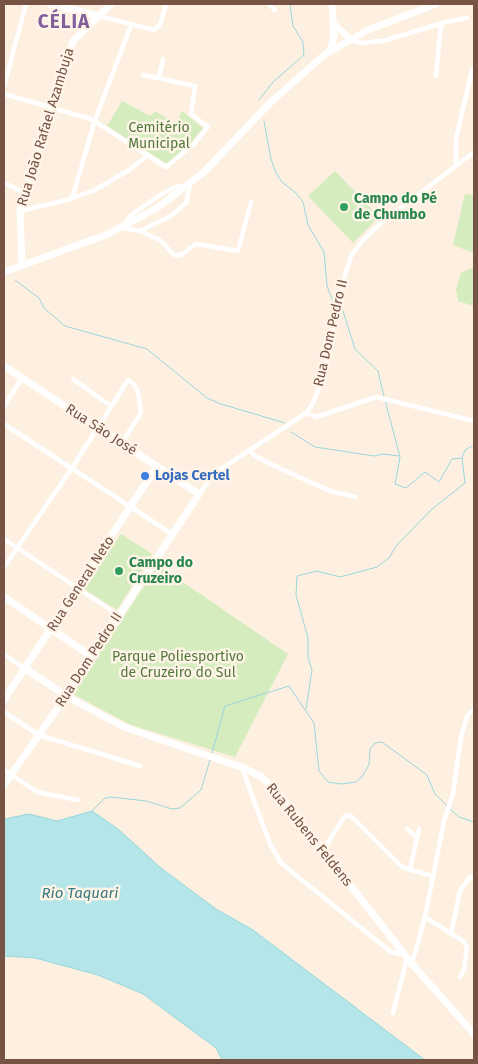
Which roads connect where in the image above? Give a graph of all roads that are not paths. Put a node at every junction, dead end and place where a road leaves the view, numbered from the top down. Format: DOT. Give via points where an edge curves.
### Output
graph roads {
  1 [pos="26,4"];
  2 [pos="50,4"];
  3 [pos="111,4"];
  4 [pos="166,4"];
  5 [pos="268,4"];
  6 [pos="332,4"];
  7 [pos="436,4"];
  8 [pos="275,10"];
  9 [pos="99,16"];
  10 [pos="467,18"];
  11 [pos="333,24"];
  12 [pos="441,24"];
  13 [pos="131,25"];
  14 [pos="351,40"];
  15 [pos="330,50"];
  16 [pos="163,59"];
  17 [pos="472,70"];
  18 [pos="143,75"];
  19 [pos="436,76"];
  20 [pos="159,78"];
  21 [pos="4,86"];
  22 [pos="4,94"];
  23 [pos="54,108"];
  24 [pos="95,120"];
  25 [pos="474,152"];
  26 [pos="148,155"];
  27 [pos="456,166"];
  28 [pos="4,183"];
  29 [pos="190,184"];
  30 [pos="26,193"];
  31 [pos="72,198"];
  32 [pos="251,202"];
  33 [pos="20,212"];
  34 [pos="123,228"];
  35 [pos="140,231"];
  36 [pos="22,265"];
  37 [pos="4,272"];
  38 [pos="4,366"];
  39 [pos="22,378"];
  40 [pos="73,379"];
  41 [pos="4,406"];
  42 [pos="111,406"];
  43 [pos="306,414"];
  44 [pos="474,421"];
  45 [pos="4,424"];
  46 [pos="97,428"];
  47 [pos="121,444"];
  48 [pos="249,450"];
  49 [pos="157,466"];
  50 [pos="72,468"];
  51 [pos="199,494"];
  52 [pos="355,497"];
  53 [pos="130,506"];
  54 [pos="172,534"];
  55 [pos="4,539"];
  56 [pos="17,548"];
  57 [pos="4,567"];
  58 [pos="79,589"];
  59 [pos="4,597"];
  60 [pos="118,615"];
  61 [pos="52,629"];
  62 [pos="4,654"];
  63 [pos="91,656"];
  64 [pos="26,669"];
  65 [pos="66,696"];
  66 [pos="4,700"];
  67 [pos="474,709"];
  68 [pos="4,712"];
  69 [pos="39,735"];
  70 [pos="140,766"];
  71 [pos="242,767"];
  72 [pos="4,770"];
  73 [pos="12,775"];
  74 [pos="4,785"];
  75 [pos="78,800"];
  76 [pos="407,829"];
  77 [pos="419,829"];
  78 [pos="417,837"];
  79 [pos="323,851"];
  80 [pos="410,870"];
  81 [pos="432,876"];
  82 [pos="474,878"];
  83 [pos="425,917"];
  84 [pos="451,934"];
  85 [pos="406,957"];
  86 [pos="412,964"];
  87 [pos="460,977"];
  88 [pos="393,1013"];
  89 [pos="474,1034"];
  1 -- 21 [label="street"];
  2 -- 9 [label="main road"];
  3 -- 9 [label="main road, Rua João Rafael Azambuja"];
  4 -- 13 [label="street" via="158,28"];
  5 -- 8 [label="street"];
  6 -- 11 [label="main road"];
  7 -- 14 [label="main road" via="400,16"];
  9 -- 13 [label="street"];
  9 -- 23 [label="main road, Rua João Rafael Azambuja" via="73,42"];
  10 -- 12 [label="street"];
  11 -- 14 [label="main road"];
  11 -- 15 [label="main road"];
  12 -- 14 [label="street" via="382,41 360,43"];
  12 -- 19 [label="street"];
  13 -- 24 [label="street"];
  14 -- 15 [label="main road"];
  15 -- 29 [label="main road" via="292,82"];
  16 -- 20 [label="street"];
  17 -- 27 [label="street" via="456,139"];
  18 -- 20 [label="street"];
  20 -- 26 [label="street" via="195,86 190,114 208,127 194,144 166,167"];
  22 -- 23 [label="street"];
  23 -- 24 [label="street"];
  23 -- 30 [label="main road, Rua João Rafael Azambuja"];
  24 -- 26 [label="street"];
  24 -- 31 [label="street"];
  25 -- 27 [label="street, Rua Dom Pedro II"];
  26 -- 31 [label="street" via="111,182"];
  27 -- 43 [label="street, Rua Dom Pedro II" via="381,223 351,256 322,378"];
  28 -- 30 [label="street"];
  29 -- 34 [label="main road"];
  29 -- 35 [label="street" via="186,203 180,209"];
  30 -- 33 [label="main road, Rua João Rafael Azambuja"];
  31 -- 33 [label="street"];
  32 -- 35 [label="street" via="238,251 196,244 181,255 174,255 160,240"];
  33 -- 36 [label="main road, Rua João Rafael Azambuja"];
  34 -- 35 [label="street"];
  34 -- 36 [label="main road"];
  36 -- 37 [label="main road"];
  38 -- 39 [label="main road, Rua São José"];
  39 -- 41 [label="street"];
  39 -- 46 [label="main road, Rua São José"];
  40 -- 42 [label="street"];
  42 -- 46 [label="street"];
  42 -- 47 [label="street" via="128,380 134,384 142,413"];
  43 -- 44 [label="street" via="316,417 376,397"];
  43 -- 48 [label="street, Rua Dom Pedro II"];
  45 -- 50 [label="street"];
  46 -- 47 [label="main road, Rua São José"];
  46 -- 50 [label="street"];
  47 -- 49 [label="main road, Rua São José"];
  48 -- 51 [label="street, Rua Dom Pedro II" via="215,473"];
  48 -- 52 [label="street" via="255,456 330,491"];
  49 -- 51 [label="main road, Rua São José"];
  49 -- 53 [label="main road, Rua General Neto"];
  50 -- 53 [label="street"];
  50 -- 56 [label="street"];
  51 -- 54 [label="main road, Rua Dom Pedro II"];
  53 -- 54 [label="street"];
  53 -- 58 [label="main road, Rua General Neto"];
  54 -- 60 [label="main road, Rua Dom Pedro II"];
  55 -- 56 [label="street"];
  56 -- 57 [label="street"];
  56 -- 58 [label="street"];
  58 -- 60 [label="street"];
  58 -- 61 [label="main road, Rua General Neto"];
  59 -- 61 [label="main road"];
  60 -- 63 [label="main road, Rua Dom Pedro II"];
  61 -- 63 [label="main road"];
  61 -- 64 [label="main road, Rua General Neto"];
  62 -- 64 [label="street"];
  63 -- 65 [label="main road, Rua Dom Pedro II"];
  64 -- 65 [label="main road, Rua Rubens Feldens"];
  64 -- 66 [label="main road, Rua General Neto"];
  65 -- 69 [label="main road, Rua Dom Pedro II"];
  65 -- 71 [label="main road, Rua Rubens Feldens" via="124,727"];
  67 -- 81 [label="street" via="467,716 460,737 454,794"];
  68 -- 69 [label="street"];
  69 -- 70 [label="street"];
  69 -- 73 [label="main road, Rua Dom Pedro II"];
  71 -- 79 [label="main road, Rua Rubens Feldens" via="262,777 278,793"];
  71 -- 85 [label="street" via="270,844 281,863 391,952"];
  72 -- 73 [label="street"];
  73 -- 74 [label="main road, Rua Dom Pedro II"];
  73 -- 75 [label="street" via="37,792"];
  76 -- 78 [label="street"];
  77 -- 78 [label="street"];
  78 -- 80 [label="street"];
  79 -- 80 [label="street" via="344,817 350,815 402,867"];
  79 -- 85 [label="main road, Rua Rubens Feldens"];
  80 -- 81 [label="street"];
  81 -- 83 [label="street"];
  82 -- 84 [label="street" via="470,878 460,891"];
  83 -- 84 [label="street"];
  83 -- 86 [label="street"];
  84 -- 87 [label="street" via="466,946 464,970"];
  85 -- 86 [label="main road, Rua Rubens Feldens"];
  85 -- 88 [label="street"];
  86 -- 89 [label="main road, Rua Rubens Feldens"];
}
